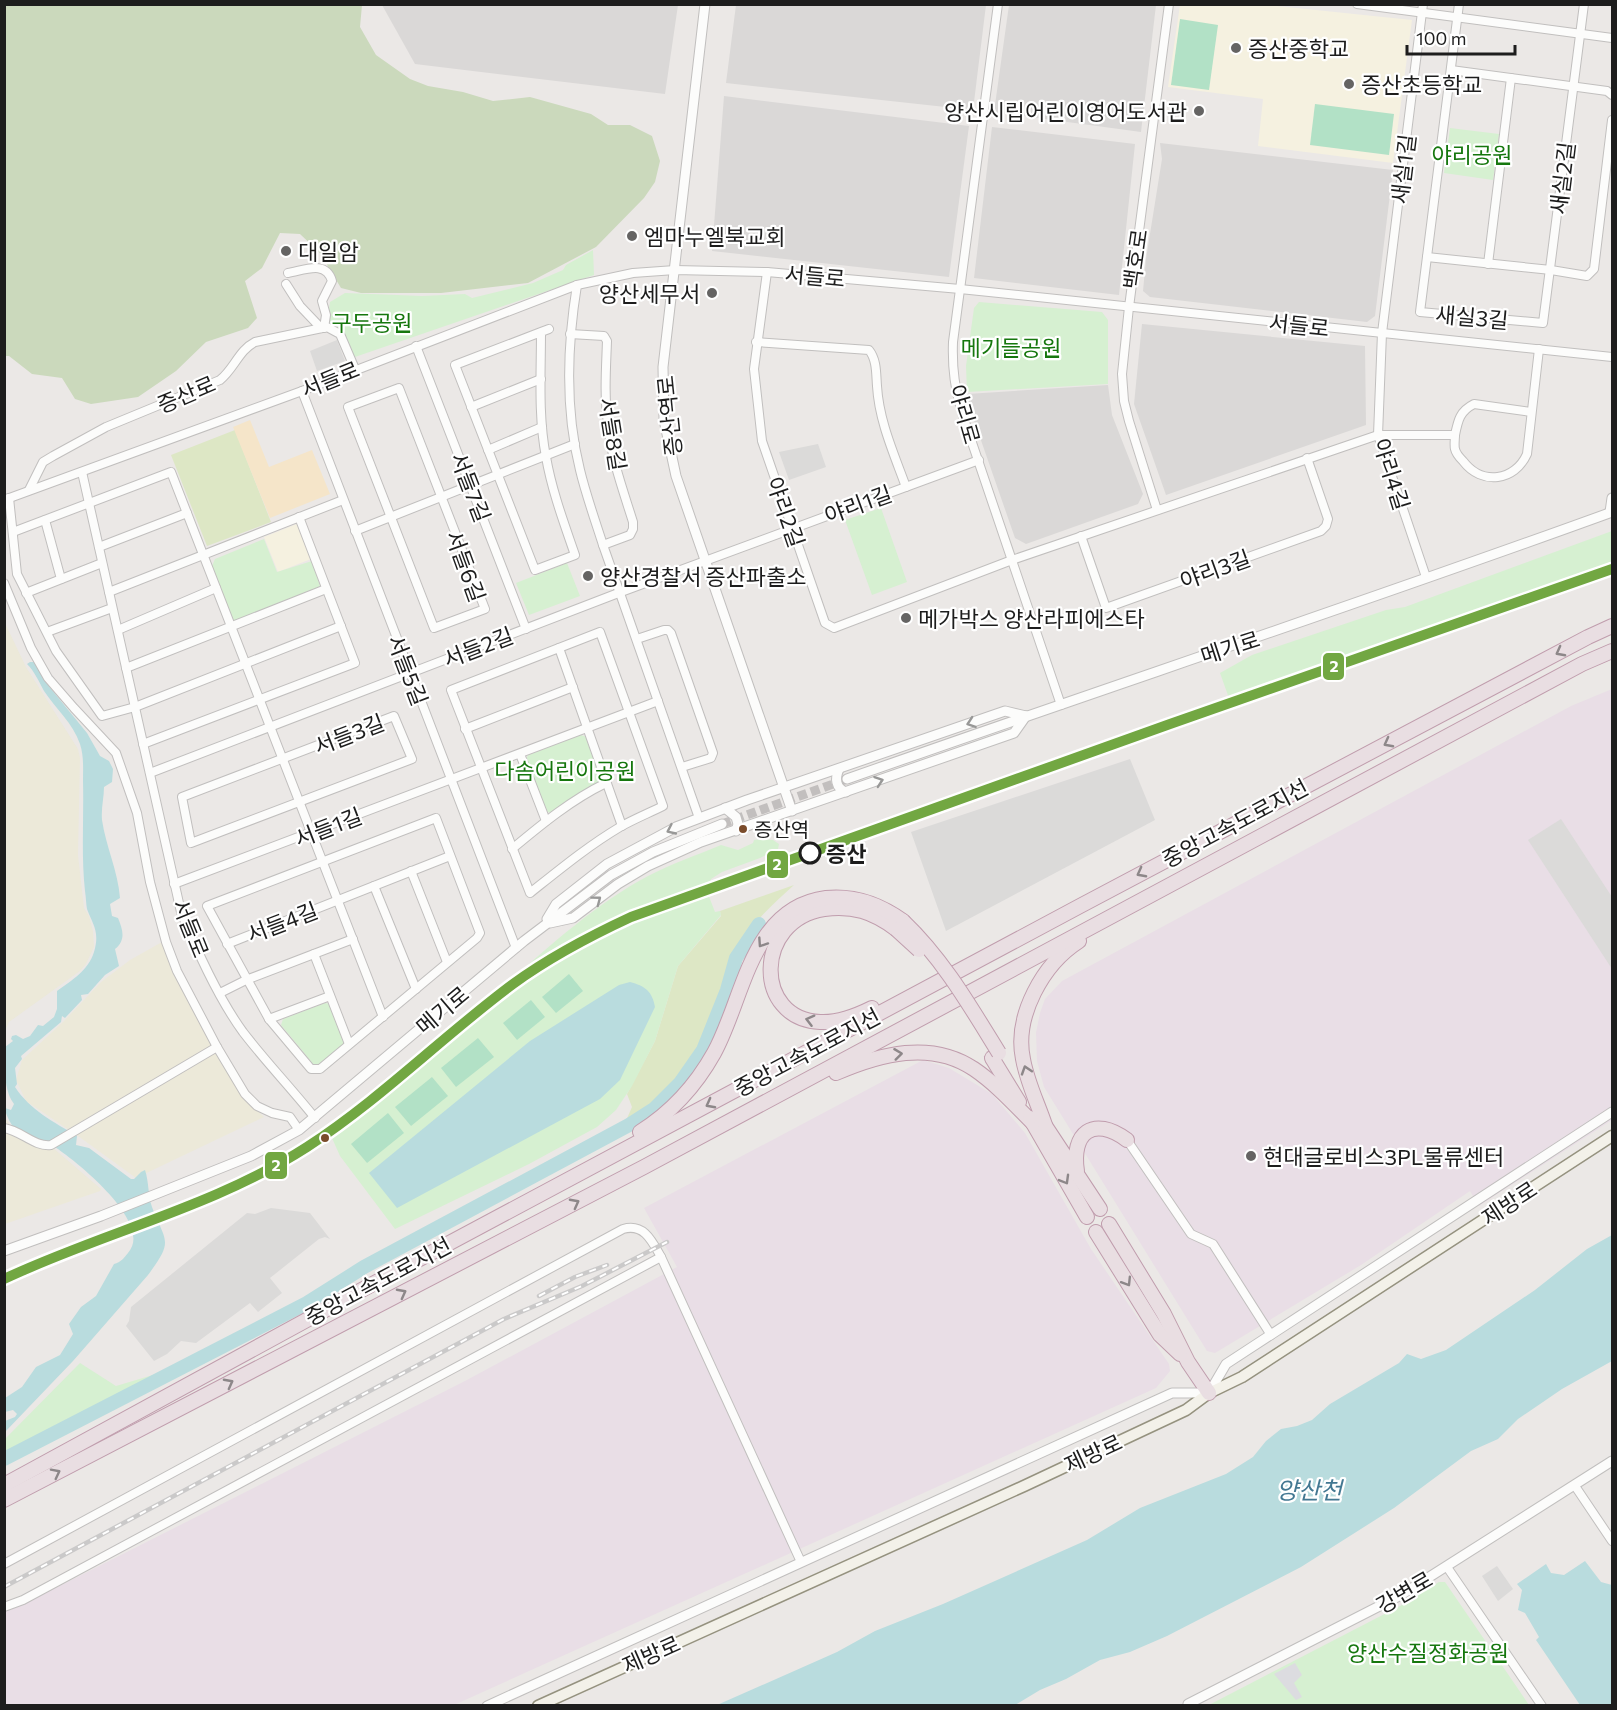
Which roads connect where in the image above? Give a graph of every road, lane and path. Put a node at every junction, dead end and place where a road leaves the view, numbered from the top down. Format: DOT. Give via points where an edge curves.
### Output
graph roads {
  1 [pos="705,4"];
  2 [pos="998,4"];
  3 [pos="1169,4"];
  4 [pos="1357,4"];
  5 [pos="1460,4"];
  6 [pos="1584,4"];
  7 [pos="1423,9"];
  8 [pos="1458,18"];
  9 [pos="1580,34"];
  10 [pos="1612,38"];
  11 [pos="1451,70"];
  12 [pos="1511,78"];
  13 [pos="1574,86"];
  14 [pos="1612,95"];
  15 [pos="1612,120"];
  16 [pos="1427,257"];
  17 [pos="1488,264"];
  18 [pos="675,270"];
  19 [pos="1551,270"];
  20 [pos="766,272"];
  21 [pos="288,273"];
  22 [pos="286,284"];
  23 [pos="577,285"];
  24 [pos="960,289"];
  25 [pos="1129,307"];
  26 [pos="1543,323"];
  27 [pos="322,328"];
  28 [pos="1382,333"];
  29 [pos="570,334"];
  30 [pos="756,342"];
  31 [pos="416,346"];
  32 [pos="1539,349"];
  33 [pos="1612,357"];
  34 [pos="355,369"];
  35 [pos="541,379"];
  36 [pos="302,391"];
  37 [pos="471,407"];
  38 [pos="1531,412"];
  39 [pos="542,427"];
  40 [pos="1378,435"];
  41 [pos="1455,435"];
  42 [pos="575,444"];
  43 [pos="488,450"];
  44 [pos="546,456"];
  45 [pos="1307,458"];
  46 [pos="979,460"];
  47 [pos="82,472"];
  48 [pos="497,475"];
  49 [pos="470,486"];
  50 [pos="906,487"];
  51 [pos="29,490"];
  52 [pos="441,497"];
  53 [pos="1612,498"];
  54 [pos="7,499"];
  55 [pos="343,500"];
  56 [pos="89,504"];
  57 [pos="1157,510"];
  58 [pos="1612,512"];
  59 [pos="187,513"];
  60 [pos="391,517"];
  61 [pos="299,518"];
  62 [pos="45,520"];
  63 [pos="792,529"];
  64 [pos="355,531"];
  65 [pos="13,532"];
  66 [pos="1081,536"];
  67 [pos="603,545"];
  68 [pos="99,547"];
  69 [pos="202,554"];
  70 [pos="1012,560"];
  71 [pos="704,561"];
  72 [pos="102,563"];
  73 [pos="1426,577"];
  74 [pos="61,579"];
  75 [pos="4,583"];
  76 [pos="216,588"];
  77 [pos="326,589"];
  78 [pos="109,591"];
  79 [pos="621,592"];
  80 [pos="26,593"];
  81 [pos="112,608"];
  82 [pos="341,626"];
  83 [pos="1612,626"];
  84 [pos="231,627"];
  85 [pos="526,629"];
  86 [pos="118,630"];
  87 [pos="38,631"];
  88 [pos="47,632"];
  89 [pos="637,639"];
  90 [pos="559,648"];
  91 [pos="1612,651"];
  92 [pos="245,664"];
  93 [pos="126,668"];
  94 [pos="410,673"];
  95 [pos="573,687"];
  96 [pos="260,700"];
  97 [pos="658,700"];
  98 [pos="1061,705"];
  99 [pos="135,707"];
  100 [pos="629,711"];
  101 [pos="1026,716"];
  102 [pos="270,728"];
  103 [pos="587,728"];
  104 [pos="465,729"];
  105 [pos="143,744"];
  106 [pos="520,754"];
  107 [pos="282,759"];
  108 [pos="682,767"];
  109 [pos="481,769"];
  110 [pos="839,769"];
  111 [pos="150,773"];
  112 [pos="847,779"];
  113 [pos="451,780"];
  114 [pos="606,783"];
  115 [pos="785,788"];
  116 [pos="846,792"];
  117 [pos="1330,799"];
  118 [pos="300,803"];
  119 [pos="725,808"];
  120 [pos="792,811"];
  121 [pos="699,818"];
  122 [pos="546,820"];
  123 [pos="722,824"];
  124 [pos="622,826"];
  125 [pos="736,831"];
  126 [pos="312,834"];
  127 [pos="512,849"];
  128 [pos="450,856"];
  129 [pos="322,862"];
  130 [pos="411,871"];
  131 [pos="174,884"];
  132 [pos="374,886"];
  133 [pos="338,900"];
  134 [pos="545,924"];
  135 [pos="899,925"];
  136 [pos="353,939"];
  137 [pos="1017,939"];
  138 [pos="227,944"];
  139 [pos="516,948"];
  140 [pos="314,954"];
  141 [pos="447,962"];
  142 [pos="246,980"];
  143 [pos="416,989"];
  144 [pos="220,993"];
  145 [pos="330,996"];
  146 [pos="383,1017"];
  147 [pos="269,1019"];
  148 [pos="349,1044"];
  149 [pos="217,1047"];
  150 [pos="1612,1112"];
  151 [pos="315,1118"];
  152 [pos="1039,1124"];
  153 [pos="4,1128"];
  154 [pos="299,1130"];
  155 [pos="710,1132"];
  156 [pos="1612,1136"];
  157 [pos="1126,1140"];
  158 [pos="1078,1176"];
  159 [pos="1100,1209"];
  160 [pos="1087,1217"];
  161 [pos="1109,1224"];
  162 [pos="1096,1232"];
  163 [pos="4,1251"];
  164 [pos="661,1257"];
  165 [pos="369,1286"];
  166 [pos="1271,1335"];
  167 [pos="1188,1362"];
  168 [pos="1209,1393"];
  169 [pos="1612,1461"];
  170 [pos="4,1485"];
  171 [pos="1575,1486"];
  172 [pos="4,1500"];
  173 [pos="1612,1540"];
  174 [pos="801,1562"];
  175 [pos="4,1564"];
  176 [pos="1447,1567"];
  177 [pos="4,1607"];
  178 [pos="1187,1705"];
  179 [pos="487,1706"];
  180 [pos="538,1706"];
  181 [pos="1542,1706"];
  1 -- 18 [label="street, 증산역로"];
  2 -- 24 [label="street, 야리로"];
  3 -- 25 [label="street, 백호로"];
  4 -- 7 [label="street"];
  5 -- 8 [label="street, 새실3길"];
  6 -- 9 [label="street, 새실2길"];
  7 -- 8 [label="street"];
  7 -- 28 [label="street, 새실1길"];
  8 -- 9 [label="street"];
  8 -- 11 [label="street, 새실3길"];
  9 -- 10 [label="street"];
  9 -- 13 [label="street, 새실2길"];
  11 -- 12 [label="street"];
  11 -- 16 [label="street, 새실3길"];
  12 -- 13 [label="street"];
  12 -- 17 [label="street"];
  13 -- 14 [label="street"];
  13 -- 19 [label="street, 새실2길"];
  15 -- 19 [label="street, 새실2길" via="1594,269 1587,276"];
  16 -- 17 [label="street"];
  16 -- 26 [label="street, 새실3길" via="1420,312"];
  17 -- 19 [label="street"];
  18 -- 20 [label="street, 서들로"];
  18 -- 23 [label="street, 서들로" via="633,273"];
  18 -- 71 [label="street, 증산역로" via="663,367 664,420 676,476"];
  19 -- 26 [label="street, 새실2길"];
  20 -- 24 [label="street, 서들로"];
  20 -- 30 [label="street, 야리2길"];
  21 -- 27 [label="street" via="314,268 330,273 332,281 322,301 326,315"];
  22 -- 27 [label="street" via="300,306"];
  23 -- 29 [label="street, 서들8길"];
  23 -- 31 [label="street, 서들로"];
  24 -- 25 [label="street, 서들로"];
  24 -- 46 [label="street, 야리로" via="953,342 955,388"];
  25 -- 28 [label="street, 서들로"];
  25 -- 57 [label="street, 백호로" via="1122,374 1124,401"];
  27 -- 34 [label="street" via="340,334"];
  27 -- 51 [label="street, 증산로" via="247,346 220,380 106,427 43,462"];
  28 -- 32 [label="street, 서들로"];
  28 -- 40 [label="street, 야리4길"];
  29 -- 42 [label="street, 서들8길" via="570,412"];
  29 -- 67 [label="street, 서들8길" via="604,336 607,341 608,424 633,529 630,535"];
  30 -- 50 [label="street" via="868,350 874,357 882,417"];
  30 -- 63 [label="street, 야리2길" via="754,369 762,441"];
  31 -- 34 [label="street, 서들로"];
  31 -- 49 [label="street, 서들7길"];
  32 -- 33 [label="street, 서들로"];
  32 -- 38 [label="street"];
  34 -- 36 [label="street, 서들로"];
  35 -- 37 [label="street"];
  35 -- 37 [label="street" via="545,331 455,365"];
  35 -- 39 [label="street"];
  36 -- 47 [label="street, 서들로"];
  36 -- 55 [label="street, 서들5길"];
  37 -- 43 [label="street"];
  38 -- 41 [label="street" via="1474,404 1459,416"];
  38 -- 41 [label="street" via="1523,463 1498,479 1468,467 1455,451"];
  39 -- 43 [label="street"];
  39 -- 44 [label="street"];
  40 -- 41 [label="street"];
  40 -- 45 [label="street"];
  40 -- 73 [label="street, 야리4길"];
  42 -- 44 [label="street"];
  42 -- 67 [label="street, 서들8길" via="586,496"];
  43 -- 48 [label="street"];
  44 -- 48 [label="street"];
  44 -- 48 [label="street" via="575,555 535,570"];
  45 -- 57 [label="street"];
  45 -- 66 [label="street, 야리3길" via="1328,519 1322,531 1106,608"];
  46 -- 50 [label="street, 야리1길"];
  46 -- 70 [label="street, 야리로"];
  47 -- 51 [label="street"];
  47 -- 56 [label="street, 서들로"];
  48 -- 49 [label="street"];
  49 -- 52 [label="street"];
  49 -- 85 [label="street, 서들7길"];
  50 -- 63 [label="street, 야리1길"];
  51 -- 54 [label="street"];
  52 -- 60 [label="street"];
  52 -- 60 [label="street, 서들6길" via="399,388 348,407"];
  52 -- 60 [label="street, 서들6길" via="484,609 434,628"];
  53 -- 58 [label="street"];
  54 -- 65 [label="street"];
  55 -- 61 [label="street"];
  55 -- 64 [label="street, 서들5길"];
  56 -- 59 [label="street" via="171,472"];
  56 -- 62 [label="street"];
  56 -- 68 [label="street, 서들로"];
  57 -- 66 [label="street"];
  58 -- 73 [label="street, 메기로"];
  59 -- 68 [label="street"];
  59 -- 69 [label="street"];
  60 -- 64 [label="street"];
  61 -- 69 [label="street"];
  61 -- 77 [label="street"];
  62 -- 65 [label="street"];
  62 -- 74 [label="street"];
  63 -- 70 [label="street, 야리2길" via="825,623 834,628"];
  63 -- 71 [label="street, 야리1길"];
  64 -- 94 [label="street, 서들5길"];
  65 -- 80 [label="street" via="15,567"];
  66 -- 70 [label="street"];
  67 -- 79 [label="street, 서들8길"];
  68 -- 72 [label="street, 서들로"];
  69 -- 76 [label="street"];
  69 -- 78 [label="street"];
  70 -- 98 [label="street, 야리로"];
  71 -- 79 [label="street, 서들2길"];
  71 -- 115 [label="street, 증산역로"];
  72 -- 74 [label="street"];
  72 -- 78 [label="street, 서들로"];
  73 -- 98 [label="street, 메기로"];
  74 -- 80 [label="street"];
  75 -- 149 [label="street" via="48,678 116,753 136,813 166,942"];
  76 -- 84 [label="street"];
  76 -- 86 [label="street"];
  77 -- 82 [label="street"];
  77 -- 84 [label="street"];
  78 -- 81 [label="street, 서들로"];
  79 -- 85 [label="street, 서들2길"];
  79 -- 89 [label="street, 서들8길"];
  80 -- 88 [label="street"];
  81 -- 86 [label="street, 서들로"];
  81 -- 88 [label="street"];
  82 -- 92 [label="street"];
  82 -- 96 [label="street" via="355,663"];
  83 -- 137 [label="highway, 중앙고속도로지선, one-way"];
  84 -- 92 [label="street"];
  84 -- 93 [label="street"];
  85 -- 94 [label="street, 서들2길"];
  86 -- 93 [label="street, 서들로"];
  87 -- 88 [label="street"];
  88 -- 99 [label="street" via="102,716"];
  89 -- 97 [label="street, 서들8길"];
  89 -- 108 [label="street" via="664,630 671,633 713,753 711,758"];
  90 -- 95 [label="street"];
  90 -- 100 [label="street" via="600,632"];
  90 -- 104 [label="street" via="451,690"];
  91 -- 117 [label="highway, 중앙고속도로지선"];
  92 -- 96 [label="street"];
  92 -- 99 [label="street"];
  93 -- 99 [label="street, 서들로"];
  94 -- 102 [label="street, 서들2길"];
  94 -- 113 [label="street, 서들5길"];
  95 -- 103 [label="street"];
  95 -- 104 [label="street"];
  96 -- 102 [label="street"];
  96 -- 105 [label="street"];
  97 -- 100 [label="street, 서들1길"];
  97 -- 108 [label="street, 서들8길"];
  98 -- 101 [label="street, 메기로"];
  99 -- 105 [label="street, 서들로"];
  100 -- 103 [label="street, 서들1길"];
  100 -- 124 [label="street" via="663,806"];
  101 -- 110 [label="street, one-way" via="1005,711"];
  101 -- 112 [label="street, 메기로"];
  116 -- 101 [label="street, one-way" via="1014,734"];
  102 -- 107 [label="street"];
  102 -- 111 [label="street, 서들2길"];
  103 -- 106 [label="street, 서들1길"];
  103 -- 114 [label="street"];
  104 -- 109 [label="street"];
  105 -- 111 [label="street, 서들로"];
  106 -- 109 [label="street, 서들1길"];
  106 -- 122 [label="street"];
  107 -- 118 [label="street"];
  107 -- 118 [label="street, 서들3길" via="182,797 191,843"];
  107 -- 118 [label="street, 서들3길" via="394,716 412,759"];
  108 -- 121 [label="street, 서들8길"];
  109 -- 113 [label="street, 서들1길"];
  109 -- 127 [label="street"];
  110 -- 115 [label="street"];
  110 -- 116 [label="street" via="836,783"];
  111 -- 131 [label="street, 서들로"];
  113 -- 126 [label="street, 서들1길"];
  113 -- 139 [label="street, 서들5길"];
  114 -- 122 [label="street"];
  114 -- 124 [label="street"];
  115 -- 119 [label="street"];
  115 -- 120 [label="street, 증산역로"];
  116 -- 120 [label="street"];
  152 -- 117 [label="highway, one-way" via="1023,1058 1023,1027 1033,993 1049,967 1069,948 1098,930 1316,813"];
  117 -- 155 [label="highway, 중앙고속도로지선"];
  118 -- 126 [label="street"];
  119 -- 121 [label="street"];
  119 -- 125 [label="street" via="736,817"];
  120 -- 125 [label="street"];
  121 -- 134 [label="street, one-way" via="607,864 556,904"];
  122 -- 127 [label="street"];
  123 -- 134 [label="street, 메기로" via="653,852 611,875"];
  124 -- 127 [label="street" via="530,893"];
  134 -- 125 [label="street, one-way" via="573,918 648,866"];
  126 -- 129 [label="street"];
  126 -- 131 [label="street, 서들1길"];
  128 -- 129 [label="street" via="436,818"];
  128 -- 130 [label="street, 서들4길"];
  128 -- 141 [label="street, 서들4길" via="480,933"];
  129 -- 133 [label="street"];
  129 -- 138 [label="street" via="207,906"];
  130 -- 132 [label="street, 서들4길"];
  130 -- 141 [label="street"];
  131 -- 144 [label="street, 서들로" via="191,936"];
  132 -- 133 [label="street, 서들4길"];
  132 -- 143 [label="street"];
  133 -- 136 [label="street"];
  133 -- 138 [label="street, 서들4길"];
  134 -- 139 [label="street, 메기로"];
  137 -- 135 [label="highway, one-way" via="1001,942 844,1019 809,1021 792,1012 775,993 770,974 772,956 783,932 797,918 815,910 844,907"];
  135 -- 152 [label="highway, bridge" via="924,941 942,963"];
  135 -- 165 [label="highway, one-way" via="887,910 841,897 809,902 786,914 756,952 715,1052 677,1104 620,1145 387,1269"];
  136 -- 140 [label="street, 서들4길"];
  136 -- 146 [label="street"];
  137 -- 165 [label="highway, 중앙고속도로지선, one-way"];
  138 -- 142 [label="street, 서들4길"];
  139 -- 151 [label="street, 메기로"];
  140 -- 142 [label="street, 서들4길"];
  140 -- 145 [label="street, 서들4길"];
  141 -- 143 [label="street, 서들4길"];
  142 -- 144 [label="street"];
  142 -- 147 [label="street, 서들4길"];
  143 -- 146 [label="street, 서들4길"];
  144 -- 151 [label="street, 서들로" via="244,1032"];
  145 -- 147 [label="street"];
  145 -- 148 [label="street, 서들4길"];
  146 -- 148 [label="street, 서들4길"];
  147 -- 148 [label="street, 서들4길" via="311,1069 320,1068"];
  149 -- 153 [label="street" via="51,1145 42,1146"];
  149 -- 154 [label="street" via="245,1094 257,1106 290,1117"];
  150 -- 166 [label="street"];
  151 -- 154 [label="street, 메기로"];
  155 -- 152 [label="highway, one-way" via="727,1130 868,1059 908,1053 943,1056 973,1068"];
  152 -- 158 [label="highway"];
  152 -- 160 [label="highway, one-way"];
  154 -- 163 [label="street, 메기로" via="251,1156"];
  172 -- 155 [label="highway, 중앙고속도로지선, one-way"];
  156 -- 168 [label="main road, 제방로" via="1242,1377"];
  157 -- 158 [label="highway" via="1105,1129 1080,1137 1075,1157"];
  157 -- 166 [label="street" via="1191,1234 1213,1244"];
  158 -- 159 [label="highway"];
  161 -- 167 [label="highway" via="1164,1314"];
  162 -- 167 [label="highway, one-way" via="1161,1335"];
  164 -- 174 [label="street"];
  164 -- 175 [label="street" via="642,1230 631,1226 623,1229"];
  164 -- 177 [label="street"];
  165 -- 170 [label="highway, 중앙고속도로지선"];
  166 -- 168 [label="street" via="1226,1364"];
  167 -- 168 [label="highway"];
  168 -- 174 [label="street" via="1172,1393"];
  168 -- 180 [label="main road, 제방로" via="1186,1410 1035,1481"];
  169 -- 171 [label="street, 강변로"];
  171 -- 173 [label="street"];
  171 -- 176 [label="street, 강변로"];
  174 -- 179 [label="street"];
  176 -- 178 [label="street, 강변로" via="1401,1595"];
  176 -- 181 [label="street"];
}
